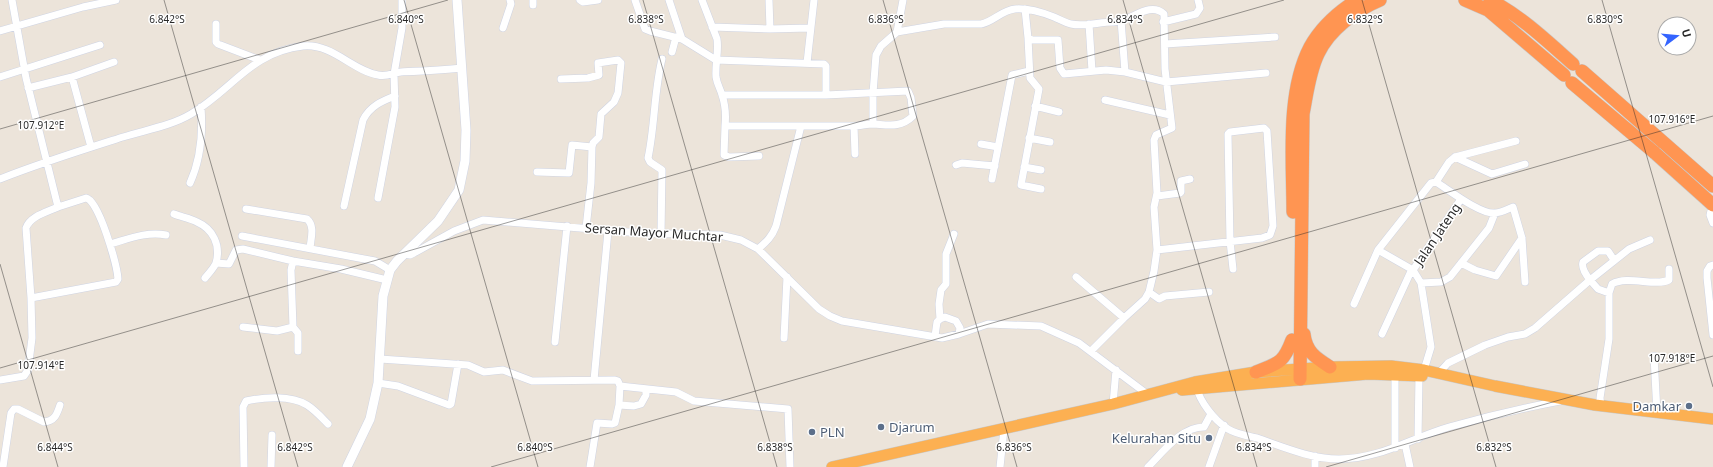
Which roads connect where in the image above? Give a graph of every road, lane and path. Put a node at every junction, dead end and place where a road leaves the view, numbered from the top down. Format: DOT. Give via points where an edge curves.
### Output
graph roads {
  1 [pos="12,0"];
  2 [pos="116,0"];
  3 [pos="402,0"];
  4 [pos="457,0"];
  5 [pos="510,0"];
  6 [pos="580,0"];
  7 [pos="598,0"];
  8 [pos="635,0"];
  9 [pos="669,0"];
  10 [pos="702,0"];
  11 [pos="769,0"];
  12 [pos="814,0"];
  13 [pos="903,0"];
  14 [pos="1198,0"];
  15 [pos="1356,0"];
  16 [pos="1380,0"];
  17 [pos="1465,0"];
  18 [pos="1490,0"];
  19 [pos="1025,9"];
  20 [pos="1121,20"];
  21 [pos="1163,22"];
  22 [pos="216,24"];
  23 [pos="1089,24"];
  24 [pos="16,25"];
  25 [pos="712,27"];
  26 [pos="504,28"];
  27 [pos="809,28"];
  28 [pos="770,29"];
  29 [pos="0,31"];
  30 [pos="897,32"];
  31 [pos="1275,37"];
  32 [pos="679,38"];
  33 [pos="1028,38"];
  34 [pos="1165,44"];
  35 [pos="100,45"];
  36 [pos="673,49"];
  37 [pos="662,58"];
  38 [pos="260,60"];
  39 [pos="716,60"];
  40 [pos="114,62"];
  41 [pos="807,63"];
  42 [pos="462,68"];
  43 [pos="25,70"];
  44 [pos="1029,71"];
  45 [pos="1092,71"];
  46 [pos="1125,72"];
  47 [pos="1266,73"];
  48 [pos="394,74"];
  49 [pos="0,77"];
  50 [pos="72,77"];
  51 [pos="561,79"];
  52 [pos="1166,82"];
  53 [pos="28,88"];
  54 [pos="873,93"];
  55 [pos="722,95"];
  56 [pos="826,95"];
  57 [pos="395,96"];
  58 [pos="1105,100"];
  59 [pos="1035,106"];
  60 [pos="201,107"];
  61 [pos="1059,112"];
  62 [pos="1170,115"];
  63 [pos="873,124"];
  64 [pos="725,126"];
  65 [pos="801,126"];
  66 [pos="854,126"];
  67 [pos="1029,138"];
  68 [pos="1516,141"];
  69 [pos="1050,142"];
  70 [pos="982,144"];
  71 [pos="91,147"];
  72 [pos="592,147"];
  73 [pos="998,147"];
  74 [pos="855,154"];
  75 [pos="759,156"];
  76 [pos="1455,157"];
  77 [pos="46,162"];
  78 [pos="1525,164"];
  79 [pos="956,165"];
  80 [pos="995,166"];
  81 [pos="1024,167"];
  82 [pos="1041,170"];
  83 [pos="537,172"];
  84 [pos="0,179"];
  85 [pos="992,179"];
  86 [pos="1190,179"];
  87 [pos="1436,182"];
  88 [pos="190,183"];
  89 [pos="1713,186"];
  90 [pos="1041,189"];
  91 [pos="1157,196"];
  92 [pos="378,198"];
  93 [pos="1461,199"];
  94 [pos="1713,204"];
  95 [pos="344,206"];
  96 [pos="58,207"];
  97 [pos="246,209"];
  98 [pos="1495,213"];
  99 [pos="174,214"];
  100 [pos="1713,223"];
  101 [pos="567,226"];
  102 [pos="586,228"];
  103 [pos="608,231"];
  104 [pos="661,234"];
  105 [pos="954,234"];
  106 [pos="166,235"];
  107 [pos="242,236"];
  108 [pos="1522,238"];
  109 [pos="1650,240"];
  110 [pos="1230,241"];
  111 [pos="110,244"];
  112 [pos="310,248"];
  113 [pos="758,249"];
  114 [pos="1157,250"];
  115 [pos="1378,250"];
  116 [pos="404,254"];
  117 [pos="1614,260"];
  118 [pos="294,261"];
  119 [pos="1461,262"];
  120 [pos="216,263"];
  121 [pos="1713,265"];
  122 [pos="1233,269"];
  123 [pos="1412,269"];
  124 [pos="1669,269"];
  125 [pos="390,270"];
  126 [pos="787,277"];
  127 [pos="205,278"];
  128 [pos="1076,278"];
  129 [pos="386,280"];
  130 [pos="1590,280"];
  131 [pos="1525,282"];
  132 [pos="1422,283"];
  133 [pos="1149,292"];
  134 [pos="1209,292"];
  135 [pos="1609,293"];
  136 [pos="31,298"];
  137 [pos="1300,301"];
  138 [pos="1354,304"];
  139 [pos="1124,318"];
  140 [pos="940,319"];
  141 [pos="293,327"];
  142 [pos="243,328"];
  143 [pos="959,334"];
  144 [pos="1382,334"];
  145 [pos="1713,335"];
  146 [pos="935,336"];
  147 [pos="784,338"];
  148 [pos="1292,340"];
  149 [pos="555,342"];
  150 [pos="298,351"];
  151 [pos="1091,351"];
  152 [pos="1654,356"];
  153 [pos="380,359"];
  154 [pos="458,364"];
  155 [pos="1330,367"];
  156 [pos="1116,370"];
  157 [pos="1256,372"];
  158 [pos="1437,373"];
  159 [pos="1297,374"];
  160 [pos="1421,374"];
  161 [pos="1395,375"];
  162 [pos="0,380"];
  163 [pos="594,380"];
  164 [pos="378,383"];
  165 [pos="620,386"];
  166 [pos="1196,386"];
  167 [pos="646,388"];
  168 [pos="1147,394"];
  169 [pos="1564,400"];
  170 [pos="1113,404"];
  171 [pos="60,405"];
  172 [pos="619,405"];
  173 [pos="1601,406"];
  174 [pos="1657,413"];
  175 [pos="1212,414"];
  176 [pos="1713,419"];
  177 [pos="328,424"];
  178 [pos="1224,425"];
  179 [pos="1004,429"];
  180 [pos="272,435"];
  181 [pos="1418,439"];
  182 [pos="1405,444"];
  183 [pos="1395,448"];
  184 [pos="1315,456"];
  185 [pos="3,467"];
  186 [pos="244,467"];
  187 [pos="271,467"];
  188 [pos="347,467"];
  189 [pos="590,467"];
  190 [pos="790,467"];
  191 [pos="832,467"];
  192 [pos="1000,467"];
  193 [pos="1148,467"];
  194 [pos="1210,467"];
  195 [pos="1315,467"];
  196 [pos="1410,467"];
  1 -- 24 [label="street"];
  2 -- 24 [label="street"];
  3 -- 48 [label="street" via="402,28"];
  4 -- 42 [label="street"];
  5 -- 26 [label="street"];
  6 -- 7 [label="street"];
  8 -- 32 [label="street" via="645,29"];
  9 -- 32 [label="street"];
  10 -- 25 [label="street"];
  11 -- 28 [label="street"];
  12 -- 27 [label="street"];
  13 -- 30 [label="street"];
  14 -- 21 [label="street" via="1200,8 1196,14"];
  15 -- 148 [label="highway" via="1328,23 1310,47 1299,76 1293,112"];
  16 -- 137 [label="highway" via="1348,18 1333,33 1318,53 1309,80 1303,114"];
  17 -- 94 [label="highway, bridge" via="1488,10"];
  18 -- 89 [label="highway" via="1537,32"];
  19 -- 23 [label="street" via="1038,11 1070,24"];
  19 -- 30 [label="street" via="1013,9 981,24 944,24"];
  19 -- 33 [label="street"];
  20 -- 21 [label="street" via="1140,10 1156,8 1164,14"];
  20 -- 23 [label="street"];
  20 -- 46 [label="street"];
  21 -- 34 [label="street"];
  22 -- 38 [label="street" via="218,44"];
  23 -- 45 [label="street"];
  24 -- 29 [label="street"];
  24 -- 43 [label="street"];
  25 -- 28 [label="street"];
  25 -- 39 [label="street" via="717,42"];
  27 -- 28 [label="street"];
  27 -- 41 [label="street"];
  30 -- 54 [label="street" via="878,51"];
  31 -- 34 [label="street"];
  32 -- 36 [label="street"];
  32 -- 39 [label="street"];
  33 -- 44 [label="street"];
  33 -- 45 [label="street" via="1058,40 1061,71 1064,74"];
  34 -- 52 [label="street"];
  35 -- 43 [label="street"];
  37 -- 104 [label="street" via="648,158 653,165 662,170"];
  38 -- 48 [label="street" via="286,49 315,46 377,75"];
  38 -- 60 [label="street"];
  39 -- 41 [label="street"];
  39 -- 55 [label="street" via="717,84"];
  40 -- 50 [label="street"];
  41 -- 56 [label="street" via="826,66"];
  42 -- 48 [label="street"];
  42 -- 116 [label="street" via="466,162 459,190 438,221"];
  43 -- 49 [label="street"];
  43 -- 53 [label="street"];
  44 -- 59 [label="street" via="1030,78 1039,89"];
  44 -- 73 [label="street" via="1012,75"];
  45 -- 46 [label="street"];
  46 -- 52 [label="street"];
  47 -- 52 [label="street"];
  48 -- 57 [label="street"];
  50 -- 53 [label="street"];
  50 -- 71 [label="street"];
  51 -- 72 [label="street" via="588,78 599,75 598,63 618,60 621,63 618,93 614,102 601,114 599,138"];
  52 -- 62 [label="street"];
  53 -- 77 [label="street"];
  54 -- 56 [label="street"];
  54 -- 63 [label="street"];
  54 -- 63 [label="street" via="908,92 914,112 911,119 893,126"];
  55 -- 56 [label="street"];
  55 -- 64 [label="street"];
  57 -- 92 [label="street"];
  57 -- 95 [label="street" via="370,109 363,120"];
  58 -- 62 [label="street"];
  59 -- 61 [label="street"];
  59 -- 67 [label="street"];
  60 -- 71 [label="street" via="180,120"];
  60 -- 88 [label="street" via="201,145 196,170"];
  62 -- 91 [label="street" via="1171,130 1156,135 1154,140"];
  63 -- 66 [label="street"];
  64 -- 65 [label="street"];
  64 -- 75 [label="street" via="724,155"];
  65 -- 66 [label="street"];
  65 -- 113 [label="street" via="776,226 772,235"];
  66 -- 74 [label="street"];
  67 -- 69 [label="street"];
  67 -- 81 [label="street"];
  68 -- 76 [label="street"];
  70 -- 73 [label="street"];
  71 -- 77 [label="street"];
  72 -- 83 [label="street" via="572,145 569,173"];
  72 -- 102 [label="street"];
  73 -- 80 [label="street"];
  76 -- 78 [label="street" via="1492,174"];
  76 -- 87 [label="street"];
  77 -- 84 [label="street"];
  77 -- 96 [label="street"];
  79 -- 80 [label="street" via="962,163"];
  80 -- 85 [label="street"];
  81 -- 82 [label="street"];
  81 -- 90 [label="street" via="1021,185"];
  86 -- 91 [label="street" via="1181,181 1180,193"];
  87 -- 93 [label="street"];
  87 -- 115 [label="street" via="1431,183"];
  91 -- 114 [label="street" via="1154,207"];
  93 -- 98 [label="street" via="1487,213"];
  93 -- 123 [label="street, Jalan Jateng"];
  94 -- 100 [label="street" via="1710,215"];
  96 -- 111 [label="street" via="89,198 96,208"];
  96 -- 136 [label="street" via="27,224"];
  97 -- 112 [label="street" via="309,220 312,228"];
  98 -- 108 [label="street" via="1516,206"];
  98 -- 119 [label="street" via="1489,228"];
  99 -- 120 [label="street" via="209,229 218,248"];
  101 -- 102 [label="street, Sersan Mayor Muchtar"];
  101 -- 116 [label="street, Sersan Mayor Muchtar" via="483,220 454,231 410,255"];
  101 -- 149 [label="street"];
  102 -- 103 [label="street, Sersan Mayor Muchtar"];
  103 -- 104 [label="street, Sersan Mayor Muchtar"];
  103 -- 163 [label="street"];
  104 -- 113 [label="street, Sersan Mayor Muchtar" via="720,235 741,240"];
  105 -- 140 [label="street" via="946,254 946,284 941,290 938,304"];
  106 -- 111 [label="street" via="148,234"];
  107 -- 112 [label="street"];
  108 -- 119 [label="street" via="1496,276 1475,270"];
  108 -- 131 [label="street"];
  109 -- 117 [label="street" via="1629,249"];
  110 -- 110 [label="street" via="1266,237 1270,236 1272,231 1267,131 1264,128 1228,134"];
  110 -- 114 [label="street"];
  110 -- 122 [label="street"];
  111 -- 136 [label="street" via="118,273 116,282"];
  112 -- 125 [label="street" via="375,261"];
  113 -- 126 [label="street, Sersan Mayor Muchtar"];
  114 -- 133 [label="street"];
  115 -- 123 [label="street"];
  115 -- 138 [label="street"];
  116 -- 125 [label="street"];
  117 -- 130 [label="street"];
  117 -- 130 [label="street" via="1608,251 1601,250 1583,262 1585,274"];
  118 -- 120 [label="street" via="243,249 236,250 229,264"];
  118 -- 129 [label="street"];
  118 -- 141 [label="street" via="291,270"];
  119 -- 132 [label="street" via="1445,281"];
  120 -- 127 [label="street"];
  121 -- 145 [label="street" via="1707,271"];
  123 -- 132 [label="street"];
  123 -- 144 [label="street, Jalan Jateng"];
  124 -- 135 [label="street" via="1667,281 1617,281 1612,284"];
  125 -- 129 [label="street"];
  126 -- 146 [label="street, Sersan Mayor Muchtar" via="812,302 830,316 842,321"];
  126 -- 147 [label="street"];
  128 -- 139 [label="street"];
  129 -- 153 [label="street"];
  130 -- 135 [label="street" via="1598,289"];
  130 -- 158 [label="street" via="1535,328 1525,334 1485,345 1448,363"];
  132 -- 160 [label="street" via="1431,347"];
  133 -- 134 [label="street" via="1159,299 1165,296"];
  133 -- 139 [label="street"];
  135 -- 173 [label="street" via="1609,339"];
  136 -- 162 [label="street" via="32,338 28,372 24,376"];
  137 -- 155 [label="highway" via="1305,343 1312,355"];
  137 -- 159 [label="highway"];
  139 -- 151 [label="street"];
  140 -- 143 [label="street" via="945,317 956,321 960,328"];
  140 -- 146 [label="street" via="937,322"];
  141 -- 142 [label="street" via="277,331"];
  141 -- 150 [label="street" via="298,333"];
  143 -- 146 [label="street, Sersan Mayor Muchtar" via="942,338"];
  143 -- 151 [label="street, Sersan Mayor Muchtar" via="988,324 1041,326"];
  148 -- 157 [label="highway" via="1286,357"];
  148 -- 159 [label="highway"];
  151 -- 156 [label="street, Sersan Mayor Muchtar"];
  152 -- 174 [label="street"];
  153 -- 154 [label="street"];
  153 -- 164 [label="street"];
  154 -- 163 [label="street" via="484,372 503,370 532,381"];
  154 -- 164 [label="street" via="449,405 398,386"];
  155 -- 159 [label="highway"];
  155 -- 160 [label="highway" via="1391,366"];
  156 -- 168 [label="street, Sersan Mayor Muchtar"];
  156 -- 170 [label="street"];
  157 -- 159 [label="highway"];
  157 -- 166 [label="highway"];
  158 -- 160 [label="highway"];
  158 -- 169 [label="highway"];
  159 -- 161 [label="highway"];
  159 -- 166 [label="highway"];
  160 -- 161 [label="highway"];
  160 -- 181 [label="street"];
  161 -- 183 [label="street"];
  163 -- 165 [label="street" via="615,380"];
  164 -- 188 [label="street" via="370,419"];
  165 -- 167 [label="street"];
  165 -- 172 [label="street"];
  166 -- 168 [label="highway"];
  166 -- 175 [label="street"];
  167 -- 172 [label="street" via="646,395 641,404"];
  167 -- 190 [label="street" via="676,392 694,401 788,409"];
  168 -- 170 [label="highway"];
  169 -- 173 [label="highway"];
  169 -- 181 [label="street" via="1447,428"];
  170 -- 179 [label="highway"];
  171 -- 185 [label="street" via="56,416 44,422 14,409 7,434"];
  172 -- 189 [label="street" via="615,423 596,425"];
  173 -- 174 [label="highway"];
  174 -- 176 [label="highway"];
  175 -- 178 [label="street"];
  175 -- 193 [label="street" via="1204,427 1186,431"];
  177 -- 186 [label="street" via="307,405 290,400 273,398 246,401 243,407"];
  178 -- 184 [label="street" via="1229,430"];
  178 -- 194 [label="street"];
  179 -- 191 [label="highway"];
  179 -- 192 [label="street"];
  180 -- 187 [label="street"];
  181 -- 182 [label="street"];
  182 -- 183 [label="street"];
  182 -- 196 [label="street"];
  183 -- 184 [label="street" via="1356,458"];
  184 -- 195 [label="street"];
}
